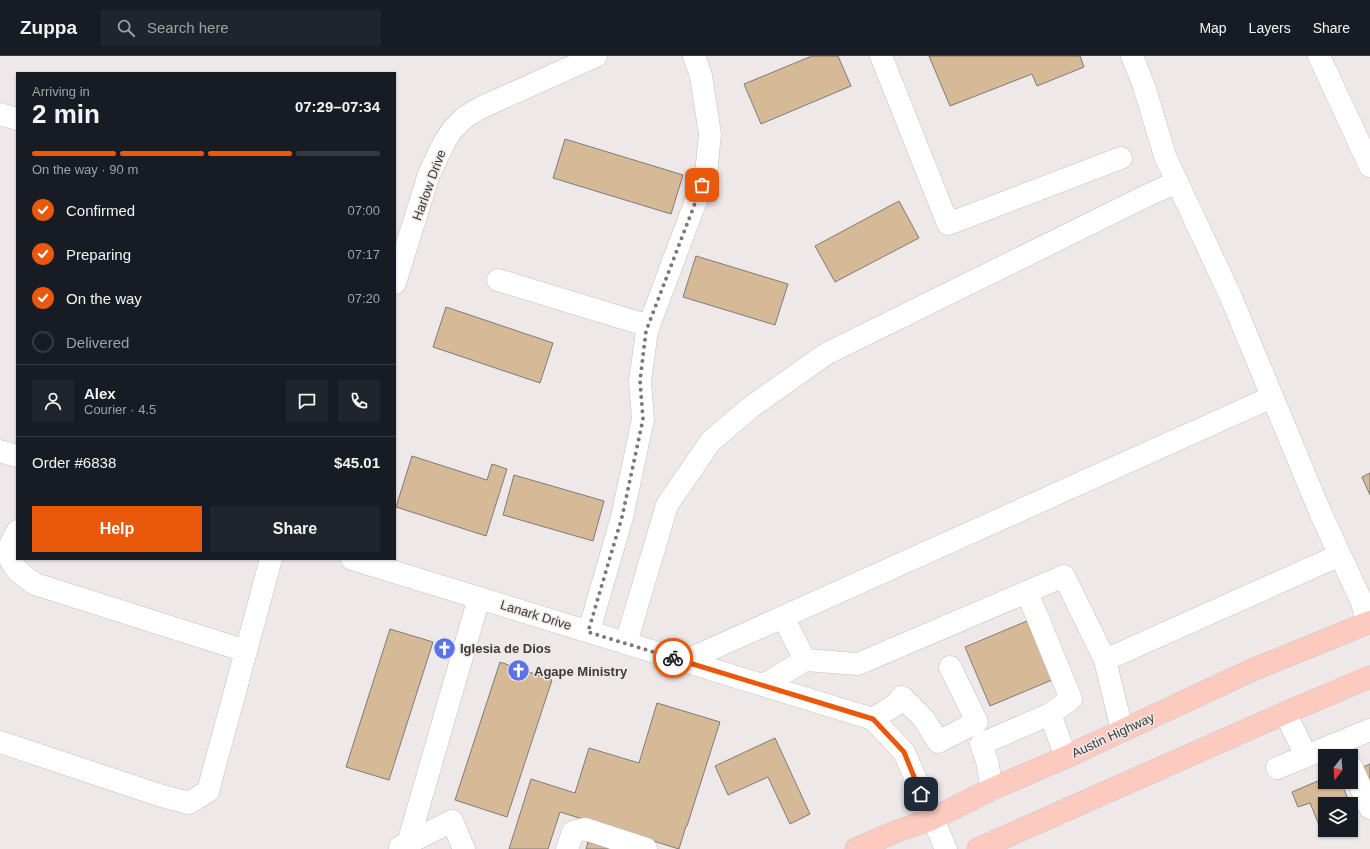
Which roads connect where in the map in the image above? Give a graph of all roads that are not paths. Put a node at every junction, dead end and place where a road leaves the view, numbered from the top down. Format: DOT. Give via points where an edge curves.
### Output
graph roads {
  1 [pos="596,56"];
  2 [pos="694,56"];
  3 [pos="881,56"];
  4 [pos="1132,56"];
  5 [pos="1319,56"];
  6 [pos="0,114"];
  7 [pos="16,119"];
  8 [pos="1121,158"];
  9 [pos="1370,166"];
  10 [pos="1177,182"];
  11 [pos="402,238"];
  12 [pos="396,277"];
  13 [pos="498,280"];
  14 [pos="649,326"];
  15 [pos="1272,397"];
  16 [pos="0,450"];
  17 [pos="16,456"];
  18 [pos="16,533"];
  19 [pos="1340,555"];
  20 [pos="271,560"];
  21 [pos="355,560"];
  22 [pos="1027,592"];
  23 [pos="479,598"];
  24 [pos="783,617"];
  25 [pos="1369,622"];
  26 [pos="588,632"];
  27 [pos="626,643"];
  28 [pos="246,651"];
  29 [pos="805,660"];
  30 [pos="1105,660"];
  31 [pos="685,661"];
  32 [pos="950,667"];
  33 [pos="1370,677"];
  34 [pos="764,685"];
  35 [pos="1285,713"];
  36 [pos="1050,714"];
  37 [pos="873,719"];
  38 [pos="1122,730"];
  39 [pos="1370,730"];
  40 [pos="0,742"];
  41 [pos="1343,749"];
  42 [pos="1318,753"];
  43 [pos="1306,755"];
  44 [pos="1066,757"];
  45 [pos="1277,768"];
  46 [pos="1358,781"];
  47 [pos="992,789"];
  48 [pos="1370,808"];
  49 [pos="932,819"];
  50 [pos="402,846"];
  51 [pos="464,849"];
  52 [pos="567,849"];
  53 [pos="646,849"];
  54 [pos="856,849"];
  55 [pos="946,849"];
  56 [pos="978,849"];
  1 -- 11 [label="street, Harlow Drive" via="480,108 464,118 445,141"];
  2 -- 14 [label="street" via="701,76 710,134 706,174"];
  3 -- 8 [label="street" via="948,224"];
  4 -- 10 [label="street" via="1165,156"];
  5 -- 9 [label="street"];
  6 -- 7 [label="street"];
  10 -- 15 [label="street" via="1230,295"];
  10 -- 27 [label="street" via="826,354 751,407 711,441 667,504"];
  11 -- 12 [label="street, Harlow Drive"];
  13 -- 14 [label="street"];
  14 -- 26 [label="street" via="646,331 640,381 643,419 622,517"];
  15 -- 19 [label="street"];
  15 -- 24 [label="street"];
  16 -- 17 [label="street"];
  18 -- 28 [label="street" via="10,546 10,561 19,572 35,584"];
  19 -- 25 [label="street"];
  19 -- 30 [label="street"];
  20 -- 28 [label="street"];
  21 -- 23 [label="street, Lanark Drive"];
  22 -- 29 [label="street" via="858,664"];
  22 -- 30 [label="street" via="1064,576"];
  22 -- 36 [label="street" via="1071,698"];
  23 -- 26 [label="street, Lanark Drive"];
  23 -- 50 [label="street"];
  24 -- 29 [label="street"];
  24 -- 31 [label="street"];
  25 -- 38 [label="main road, Austin Highway" via="1250,671"];
  26 -- 27 [label="street, Lanark Drive"];
  27 -- 31 [label="street, Lanark Drive"];
  28 -- 40 [label="street" via="208,791 189,803"];
  29 -- 34 [label="street"];
  30 -- 38 [label="street"];
  31 -- 34 [label="street, Lanark Drive"];
  32 -- 37 [label="street" via="977,722 938,742 924,719 902,697 895,705"];
  33 -- 35 [label="main road"];
  34 -- 37 [label="street, Lanark Drive"];
  35 -- 43 [label="street"];
  35 -- 56 [label="main road"];
  36 -- 44 [label="street"];
  36 -- 47 [label="street" via="981,744"];
  37 -- 49 [label="street, Lanark Drive" via="904,752"];
  38 -- 44 [label="main road, Austin Highway"];
  39 -- 41 [label="street"];
  42 -- 43 [label="street"];
  43 -- 45 [label="street"];
  44 -- 47 [label="main road, Austin Highway"];
  46 -- 48 [label="street"];
  47 -- 49 [label="main road, Austin Highway"];
  49 -- 54 [label="main road, Austin Highway"];
  49 -- 55 [label="street, Lanark Drive"];
  50 -- 51 [label="street" via="452,821"];
  52 -- 53 [label="street" via="573,832 585,829"];
}
